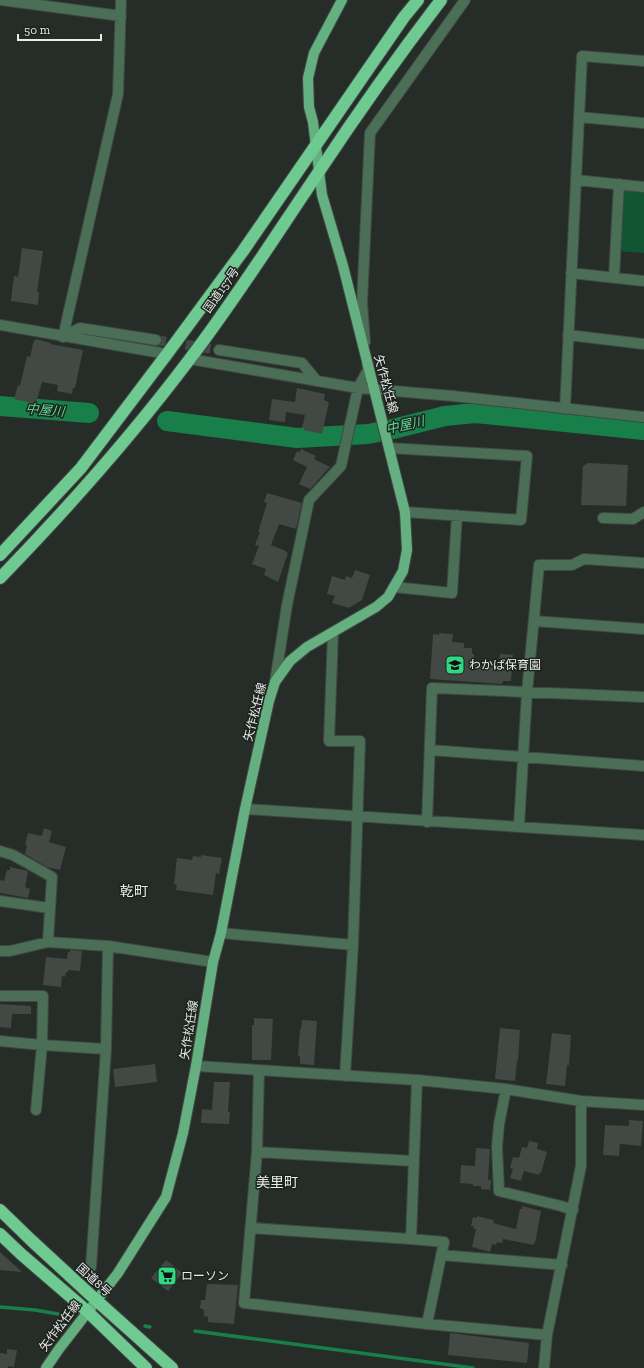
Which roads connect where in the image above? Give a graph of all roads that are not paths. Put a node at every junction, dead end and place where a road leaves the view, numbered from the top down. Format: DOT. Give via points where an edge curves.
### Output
graph roads {
  1 [pos="1,0"];
  2 [pos="121,0"];
  3 [pos="342,0"];
  4 [pos="418,0"];
  5 [pos="441,0"];
  6 [pos="465,0"];
  7 [pos="121,16"];
  8 [pos="644,61"];
  9 [pos="579,117"];
  10 [pos="644,123"];
  11 [pos="315,146"];
  12 [pos="318,173"];
  13 [pos="576,180"];
  14 [pos="619,184"];
  15 [pos="644,187"];
  16 [pos="571,273"];
  17 [pos="614,278"];
  18 [pos="644,281"];
  19 [pos="0,325"];
  20 [pos="568,335"];
  21 [pos="63,337"];
  22 [pos="156,340"];
  23 [pos="644,344"];
  24 [pos="219,350"];
  25 [pos="167,354"];
  26 [pos="190,359"];
  27 [pos="368,370"];
  28 [pos="316,380"];
  29 [pos="358,388"];
  30 [pos="374,390"];
  31 [pos="565,409"];
  32 [pos="644,417"];
  33 [pos="388,446"];
  34 [pos="405,512"];
  35 [pos="644,512"];
  36 [pos="457,515"];
  37 [pos="603,518"];
  38 [pos="0,555"];
  39 [pos="644,563"];
  40 [pos="0,578"];
  41 [pos="394,587"];
  42 [pos="534,621"];
  43 [pos="644,629"];
  44 [pos="333,633"];
  45 [pos="275,682"];
  46 [pos="527,692"];
  47 [pos="644,698"];
  48 [pos="430,750"];
  49 [pos="523,757"];
  50 [pos="644,766"];
  51 [pos="245,810"];
  52 [pos="358,817"];
  53 [pos="427,822"];
  54 [pos="519,826"];
  55 [pos="644,835"];
  56 [pos="0,851"];
  57 [pos="0,901"];
  58 [pos="49,908"];
  59 [pos="221,933"];
  60 [pos="48,942"];
  61 [pos="353,945"];
  62 [pos="108,946"];
  63 [pos="0,951"];
  64 [pos="213,962"];
  65 [pos="0,996"];
  66 [pos="0,1041"];
  67 [pos="42,1045"];
  68 [pos="106,1049"];
  69 [pos="196,1066"];
  70 [pos="259,1070"];
  71 [pos="345,1076"];
  72 [pos="417,1080"];
  73 [pos="506,1089"];
  74 [pos="581,1101"];
  75 [pos="644,1105"];
  76 [pos="36,1110"];
  77 [pos="257,1152"];
  78 [pos="413,1161"];
  79 [pos="0,1210"];
  80 [pos="573,1210"];
  81 [pos="252,1228"];
  82 [pos="0,1234"];
  83 [pos="411,1239"];
  84 [pos="441,1255"];
  85 [pos="562,1265"];
  86 [pos="91,1267"];
  87 [pos="96,1300"];
  88 [pos="87,1311"];
  89 [pos="427,1324"];
  90 [pos="547,1335"];
  91 [pos="46,1368"];
  92 [pos="146,1368"];
  93 [pos="172,1368"];
  94 [pos="544,1368"];
  1 -- 7 [label="street"];
  2 -- 7 [label="street"];
  3 -- 11 [label="main road, 矢作松任線" via="314,53 308,78"];
  4 -- 11 [label="highway, 国道157号"];
  5 -- 12 [label="highway, 国道157号"];
  6 -- 27 [label="street" via="370,133 362,303"];
  7 -- 21 [label="street" via="118,94"];
  8 -- 9 [label="street" via="582,56"];
  9 -- 10 [label="street"];
  9 -- 13 [label="street"];
  11 -- 12 [label="main road, 矢作松任線"];
  11 -- 25 [label="highway, 国道157号" via="243,251"];
  12 -- 26 [label="highway, 国道157号"];
  12 -- 27 [label="main road, 矢作松任線"];
  13 -- 14 [label="street"];
  13 -- 16 [label="street"];
  14 -- 15 [label="street"];
  14 -- 17 [label="street"];
  16 -- 17 [label="street"];
  16 -- 20 [label="street"];
  17 -- 18 [label="street"];
  19 -- 21 [label="street"];
  20 -- 23 [label="street"];
  20 -- 31 [label="street"];
  21 -- 22 [label="street" via="80,328"];
  21 -- 25 [label="street"];
  24 -- 28 [label="street" via="302,363"];
  25 -- 38 [label="highway, 国道157号" via="81,468"];
  26 -- 28 [label="street"];
  26 -- 40 [label="highway, 国道157号" via="104,466"];
  27 -- 29 [label="street"];
  27 -- 30 [label="main road, 矢作松任線"];
  28 -- 29 [label="street"];
  29 -- 30 [label="street"];
  29 -- 45 [label="street" via="341,466 309,500 287,605"];
  30 -- 31 [label="street"];
  30 -- 33 [label="main road, 矢作松任線"];
  31 -- 32 [label="street"];
  33 -- 34 [label="main road, 矢作松任線"];
  33 -- 36 [label="street" via="527,456 521,520"];
  34 -- 36 [label="street"];
  34 -- 41 [label="main road, 矢作松任線" via="407,550 403,571"];
  35 -- 37 [label="street" via="633,519"];
  36 -- 41 [label="street" via="452,593"];
  39 -- 42 [label="street" via="584,559 572,565 539,565"];
  41 -- 44 [label="main road, 矢作松任線" via="376,608"];
  42 -- 43 [label="street"];
  42 -- 46 [label="street"];
  44 -- 45 [label="main road, 矢作松任線" via="307,647 290,661"];
  44 -- 52 [label="street" via="329,741 360,741"];
  45 -- 51 [label="main road, 矢作松任線"];
  46 -- 47 [label="street"];
  46 -- 48 [label="street" via="432,688"];
  46 -- 49 [label="street"];
  48 -- 49 [label="street"];
  48 -- 53 [label="street"];
  49 -- 50 [label="street"];
  49 -- 54 [label="street"];
  51 -- 52 [label="street"];
  51 -- 59 [label="main road, 矢作松任線"];
  52 -- 53 [label="street"];
  52 -- 61 [label="street"];
  53 -- 54 [label="street"];
  54 -- 55 [label="street"];
  56 -- 58 [label="street" via="13,855 52,877"];
  57 -- 58 [label="street"];
  58 -- 60 [label="street"];
  59 -- 61 [label="street"];
  59 -- 64 [label="main road, 矢作松任線"];
  60 -- 62 [label="street"];
  60 -- 63 [label="street"];
  61 -- 71 [label="street"];
  62 -- 64 [label="street"];
  62 -- 68 [label="street"];
  64 -- 69 [label="main road, 矢作松任線"];
  65 -- 67 [label="street" via="43,996"];
  66 -- 67 [label="street"];
  67 -- 68 [label="street"];
  67 -- 76 [label="street"];
  68 -- 86 [label="street"];
  69 -- 70 [label="street"];
  69 -- 87 [label="main road, 矢作松任線" via="166,1197 118,1273"];
  70 -- 71 [label="street"];
  70 -- 77 [label="street"];
  71 -- 72 [label="street"];
  72 -- 73 [label="street"];
  72 -- 78 [label="street"];
  73 -- 74 [label="street"];
  73 -- 80 [label="street" via="497,1147 499,1191"];
  74 -- 75 [label="street"];
  74 -- 80 [label="street" via="581,1166"];
  77 -- 78 [label="street"];
  77 -- 81 [label="street"];
  78 -- 83 [label="street"];
  79 -- 87 [label="highway, 国道8号"];
  80 -- 85 [label="street"];
  81 -- 83 [label="street"];
  81 -- 89 [label="street" via="244,1303"];
  82 -- 88 [label="highway"];
  83 -- 84 [label="street" via="444,1242"];
  84 -- 85 [label="street"];
  84 -- 89 [label="street"];
  85 -- 90 [label="street"];
  87 -- 88 [label="main road, 矢作松任線"];
  87 -- 93 [label="highway, 国道8号"];
  88 -- 91 [label="main road, 矢作松任線"];
  88 -- 92 [label="highway"];
  89 -- 90 [label="street"];
  90 -- 94 [label="street"];
}
